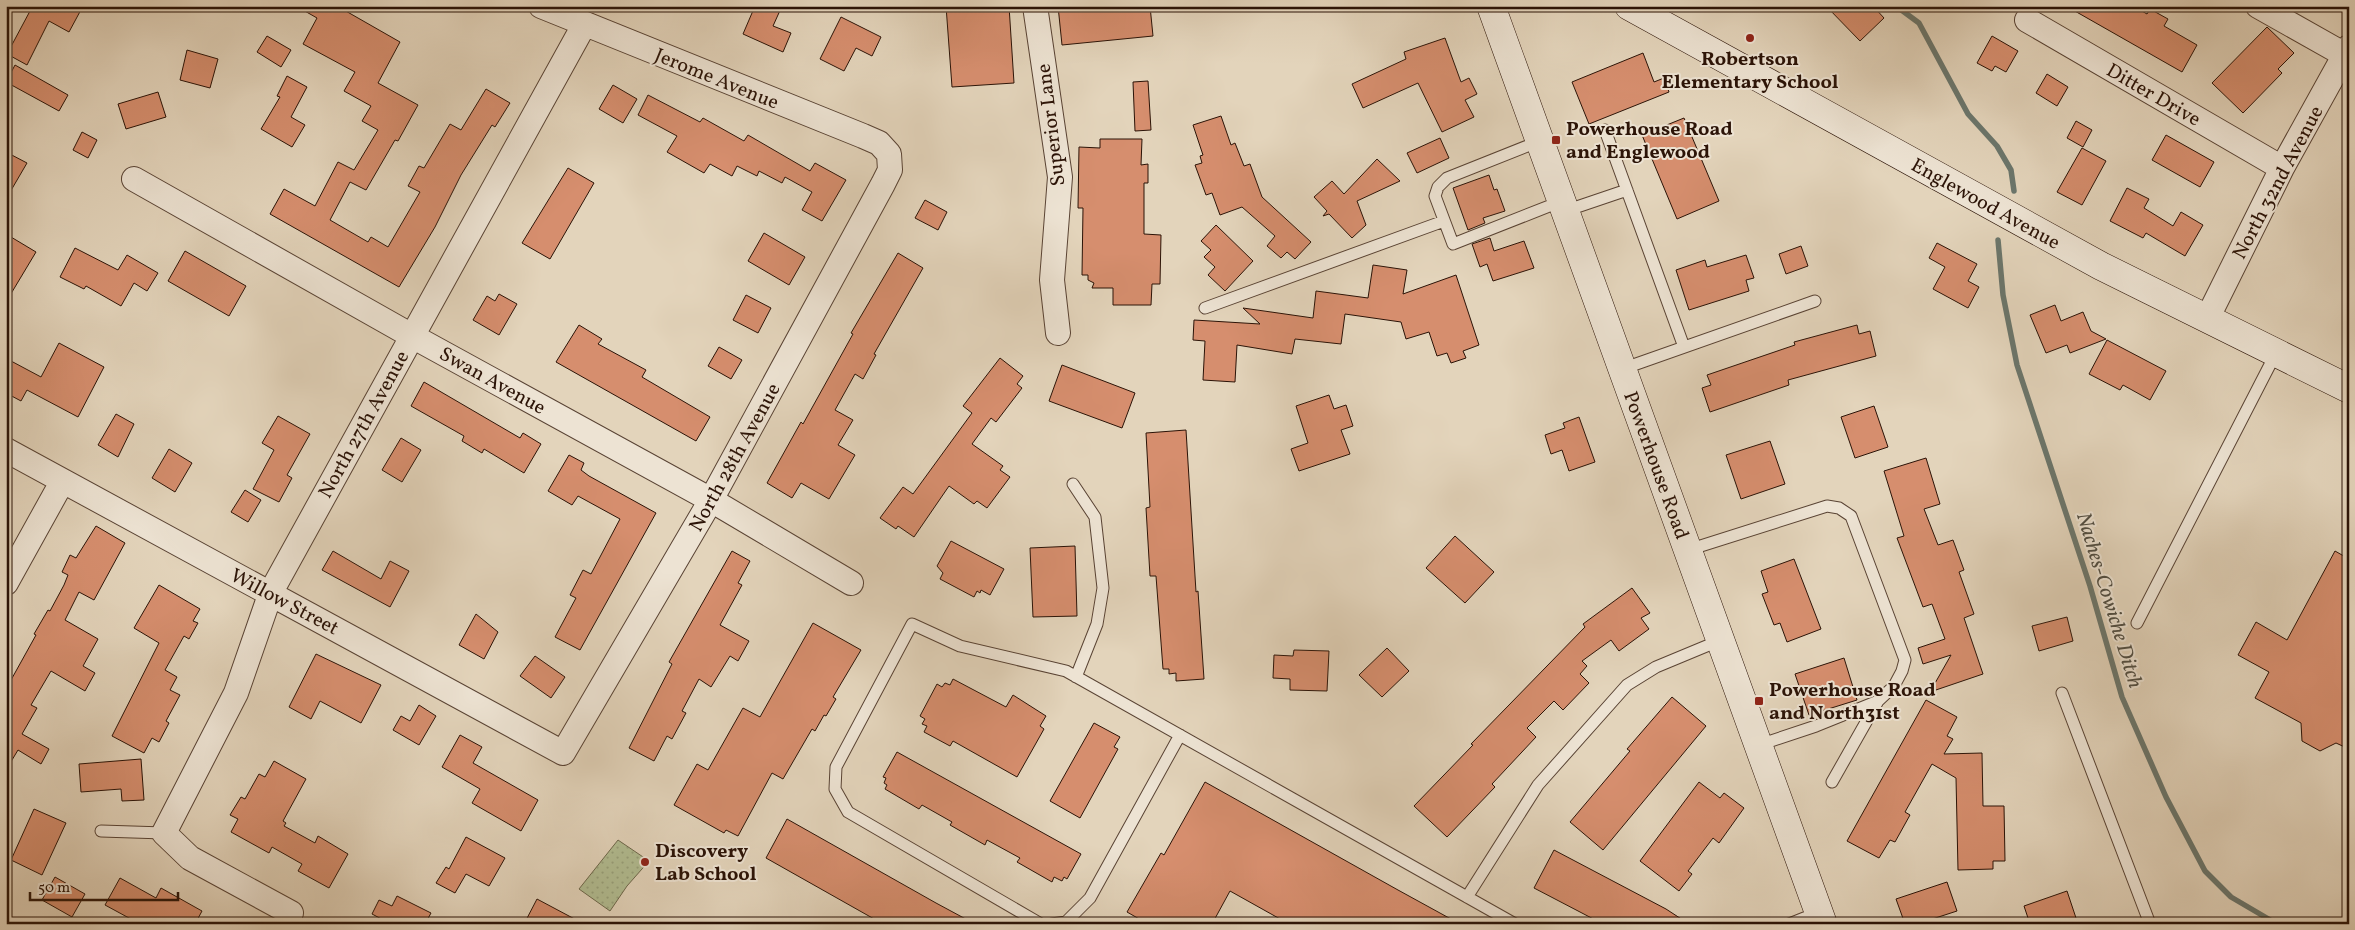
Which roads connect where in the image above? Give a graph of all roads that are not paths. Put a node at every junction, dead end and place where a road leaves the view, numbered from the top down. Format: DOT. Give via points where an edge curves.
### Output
graph roads {
  1 [pos="541,6"];
  2 [pos="1035,6"];
  3 [pos="1491,6"];
  4 [pos="1629,6"];
  5 [pos="2258,6"];
  6 [pos="2027,20"];
  7 [pos="584,25"];
  8 [pos="2347,51"];
  9 [pos="1605,130"];
  10 [pos="1540,141"];
  11 [pos="889,154"];
  12 [pos="2282,168"];
  13 [pos="134,178"];
  14 [pos="1627,190"];
  15 [pos="1564,206"];
  16 [pos="1444,221"];
  17 [pos="1815,301"];
  18 [pos="1206,308"];
  19 [pos="2207,319"];
  20 [pos="1058,333"];
  21 [pos="412,336"];
  22 [pos="1684,347"];
  23 [pos="2276,353"];
  24 [pos="1622,369"];
  25 [pos="2349,389"];
  26 [pos="6,450"];
  27 [pos="62,482"];
  28 [pos="1073,484"];
  29 [pos="711,500"];
  30 [pos="1688,550"];
  31 [pos="6,583"];
  32 [pos="851,584"];
  33 [pos="271,592"];
  34 [pos="2137,623"];
  35 [pos="1721,640"];
  36 [pos="1076,677"];
  37 [pos="2062,693"];
  38 [pos="1878,701"];
  39 [pos="1180,735"];
  40 [pos="1759,745"];
  41 [pos="563,753"];
  42 [pos="1832,782"];
  43 [pos="101,831"];
  44 [pos="164,834"];
  45 [pos="1467,897"];
  46 [pos="291,913"];
  47 [pos="1821,918"];
  48 [pos="1041,924"];
  49 [pos="1052,924"];
  50 [pos="1515,924"];
  51 [pos="1789,924"];
  52 [pos="2150,924"];
  1 -- 7 [label="street, Jerome Avenue"];
  2 -- 20 [label="street, Superior Lane" via="1060,177 1052,280"];
  3 -- 10 [label="street, Powerhouse Road"];
  4 -- 19 [label="street, Englewood Avenue" via="2092,261"];
  5 -- 8 [label="street"];
  6 -- 12 [label="street, Ditter Drive"];
  7 -- 11 [label="street, Jerome Avenue" via="863,136 879,143"];
  7 -- 21 [label="street, North 27th Avenue"];
  8 -- 12 [label="street, North 32nd Avenue"];
  9 -- 14 [label="lane"];
  10 -- 15 [label="street, Powerhouse Road"];
  10 -- 16 [label="lane" via="1447,178 1435,196"];
  11 -- 29 [label="street, North 28th Avenue" via="890,170 883,184"];
  12 -- 19 [label="street, North 32nd Avenue"];
  13 -- 21 [label="street, Swan Avenue"];
  14 -- 15 [label="lane"];
  14 -- 22 [label="lane"];
  15 -- 16 [label="lane" via="1453,244"];
  15 -- 24 [label="street, Powerhouse Road"];
  16 -- 18 [label="lane"];
  17 -- 22 [label="lane"];
  19 -- 23 [label="street, Englewood Avenue"];
  21 -- 29 [label="street, Swan Avenue"];
  21 -- 33 [label="street, North 27th Avenue"];
  22 -- 24 [label="lane"];
  23 -- 25 [label="street, Englewood Avenue"];
  23 -- 34 [label="lane"];
  24 -- 30 [label="street, Powerhouse Road"];
  26 -- 27 [label="street, Willow Street"];
  27 -- 31 [label="street"];
  27 -- 33 [label="street, Willow Street"];
  28 -- 36 [label="lane" via="1095,517 1103,588 1097,624"];
  29 -- 32 [label="street, Swan Avenue"];
  29 -- 41 [label="street, North 28th Avenue"];
  30 -- 35 [label="street, Powerhouse Road"];
  30 -- 38 [label="lane" via="1827,506 1839,508 1851,516 1905,660 1894,686"];
  33 -- 41 [label="street, Willow Street"];
  33 -- 44 [label="street, North 27th Avenue" via="236,693"];
  35 -- 40 [label="street, Powerhouse Road"];
  35 -- 45 [label="lane" via="1656,667 1627,685 1538,785"];
  36 -- 39 [label="lane"];
  36 -- 48 [label="lane" via="1066,671 960,646 912,624 836,767 835,789 848,812"];
  37 -- 52 [label="lane"];
  38 -- 40 [label="lane"];
  38 -- 42 [label="lane"];
  39 -- 45 [label="lane"];
  39 -- 49 [label="lane" via="1090,898 1066,922"];
  40 -- 47 [label="street, Powerhouse Road"];
  43 -- 44 [label="lane"];
  44 -- 46 [label="street" via="190,858"];
  45 -- 50 [label="lane"];
  47 -- 51 [label="lane"];
}
